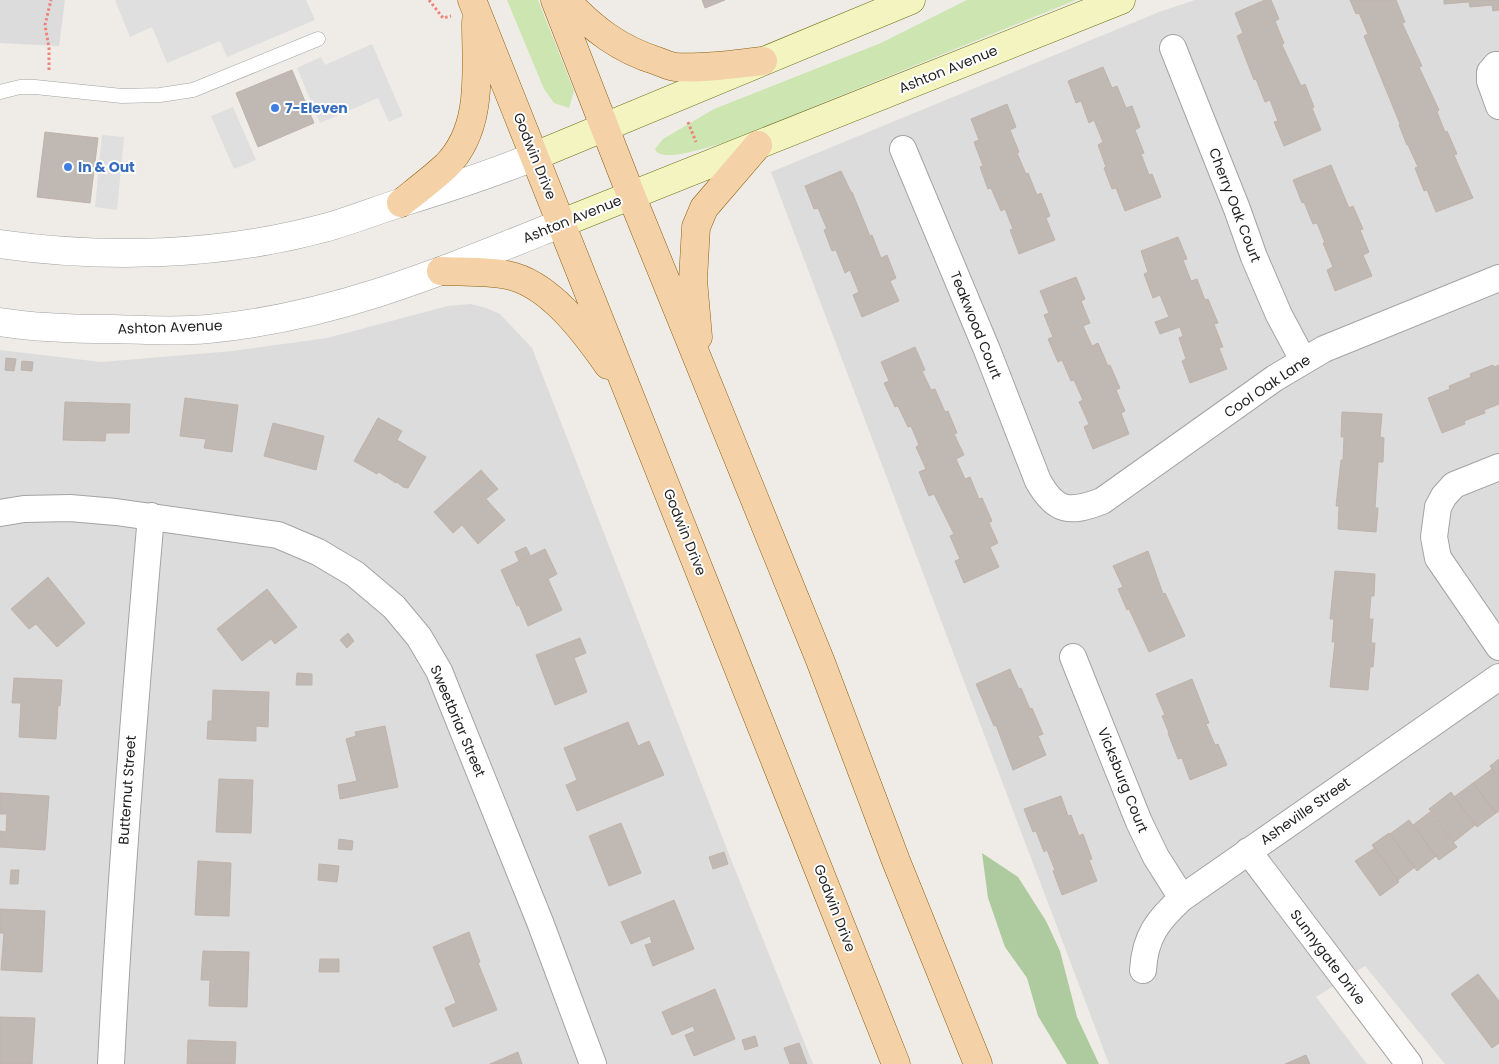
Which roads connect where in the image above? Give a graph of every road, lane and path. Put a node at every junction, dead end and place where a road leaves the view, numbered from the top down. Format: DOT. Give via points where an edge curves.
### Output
graph roads {
  1 [pos="52,0"];
  2 [pos="555,0"];
  3 [pos="566,0"];
  4 [pos="911,0"];
  5 [pos="1121,0"];
  6 [pos="474,4"];
  7 [pos="318,38"];
  8 [pos="1173,48"];
  9 [pos="764,61"];
  10 [pos="1499,65"];
  11 [pos="47,88"];
  12 [pos="0,92"];
  13 [pos="678,96"];
  14 [pos="1499,106"];
  15 [pos="605,127"];
  16 [pos="758,144"];
  17 [pos="903,149"];
  18 [pos="535,156"];
  19 [pos="706,166"];
  20 [pos="631,195"];
  21 [pos="401,203"];
  22 [pos="562,223"];
  23 [pos="0,244"];
  24 [pos="442,271"];
  25 [pos="1499,278"];
  26 [pos="0,322"];
  27 [pos="1303,360"];
  28 [pos="705,378"];
  29 [pos="633,402"];
  30 [pos="1499,467"];
  31 [pos="1052,499"];
  32 [pos="0,513"];
  33 [pos="151,516"];
  34 [pos="1499,647"];
  35 [pos="1073,656"];
  36 [pos="1499,677"];
  37 [pos="1248,851"];
  38 [pos="1182,898"];
  39 [pos="1143,970"];
  40 [pos="110,1064"];
  41 [pos="594,1064"];
  42 [pos="896,1064"];
  43 [pos="978,1064"];
  44 [pos="1409,1064"];
  1 -- 11 [label="path" via="45,25 50,66"];
  2 -- 15 [label="main road"];
  3 -- 9 [label="main road" via="609,39 635,54 674,67"];
  4 -- 9 [label="main road"];
  5 -- 16 [label="main road, Ashton Avenue"];
  6 -- 18 [label="main road, Godwin Drive"];
  6 -- 21 [label="main road" via="476,88 470,127 447,165"];
  7 -- 11 [label="lane" via="193,90 122,96"];
  8 -- 27 [label="street, Cherry Oak Court" via="1238,208 1254,257"];
  9 -- 13 [label="main road"];
  10 -- 14 [label="street" via="1490,72"];
  11 -- 12 [label="lane" via="20,87"];
  13 -- 15 [label="main road"];
  13 -- 19 [label="path"];
  15 -- 18 [label="main road"];
  15 -- 20 [label="main road"];
  16 -- 19 [label="main road, Ashton Avenue"];
  16 -- 28 [label="main road" via="704,208 696,227 693,280"];
  17 -- 31 [label="street, Teakwood Court" via="1038,481"];
  18 -- 21 [label="street"];
  18 -- 22 [label="main road, Godwin Drive"];
  19 -- 20 [label="main road, Ashton Avenue"];
  20 -- 22 [label="main road, Ashton Avenue"];
  20 -- 28 [label="main road"];
  21 -- 23 [label="street" via="324,228 213,248 115,253"];
  22 -- 24 [label="street, Ashton Avenue"];
  22 -- 29 [label="main road, Godwin Drive"];
  24 -- 26 [label="street, Ashton Avenue" via="327,308 274,320 208,329 68,328"];
  24 -- 29 [label="main road" via="508,275 546,294 591,341"];
  25 -- 27 [label="street, Cool Oak Lane"];
  27 -- 31 [label="street, Cool Oak Lane" via="1102,501 1080,509 1068,509"];
  28 -- 43 [label="main road" via="820,660"];
  29 -- 42 [label="main road, Godwin Drive"];
  30 -- 34 [label="street" via="1454,485 1438,506 1434,537 1438,558"];
  32 -- 33 [label="street, Sweetbriar Street" via="70,508"];
  33 -- 40 [label="street, Butternut Street" via="117,926"];
  33 -- 41 [label="street, Sweetbriar Street" via="278,535 318,552 362,579 394,607 419,637 439,671"];
  35 -- 38 [label="street, Vicksburg Court" via="1139,822"];
  36 -- 37 [label="street, Asheville Street"];
  37 -- 38 [label="street, Asheville Street"];
  37 -- 44 [label="street, Sunnygate Drive"];
  38 -- 39 [label="street, Asheville Street" via="1162,916 1150,934"];
}
